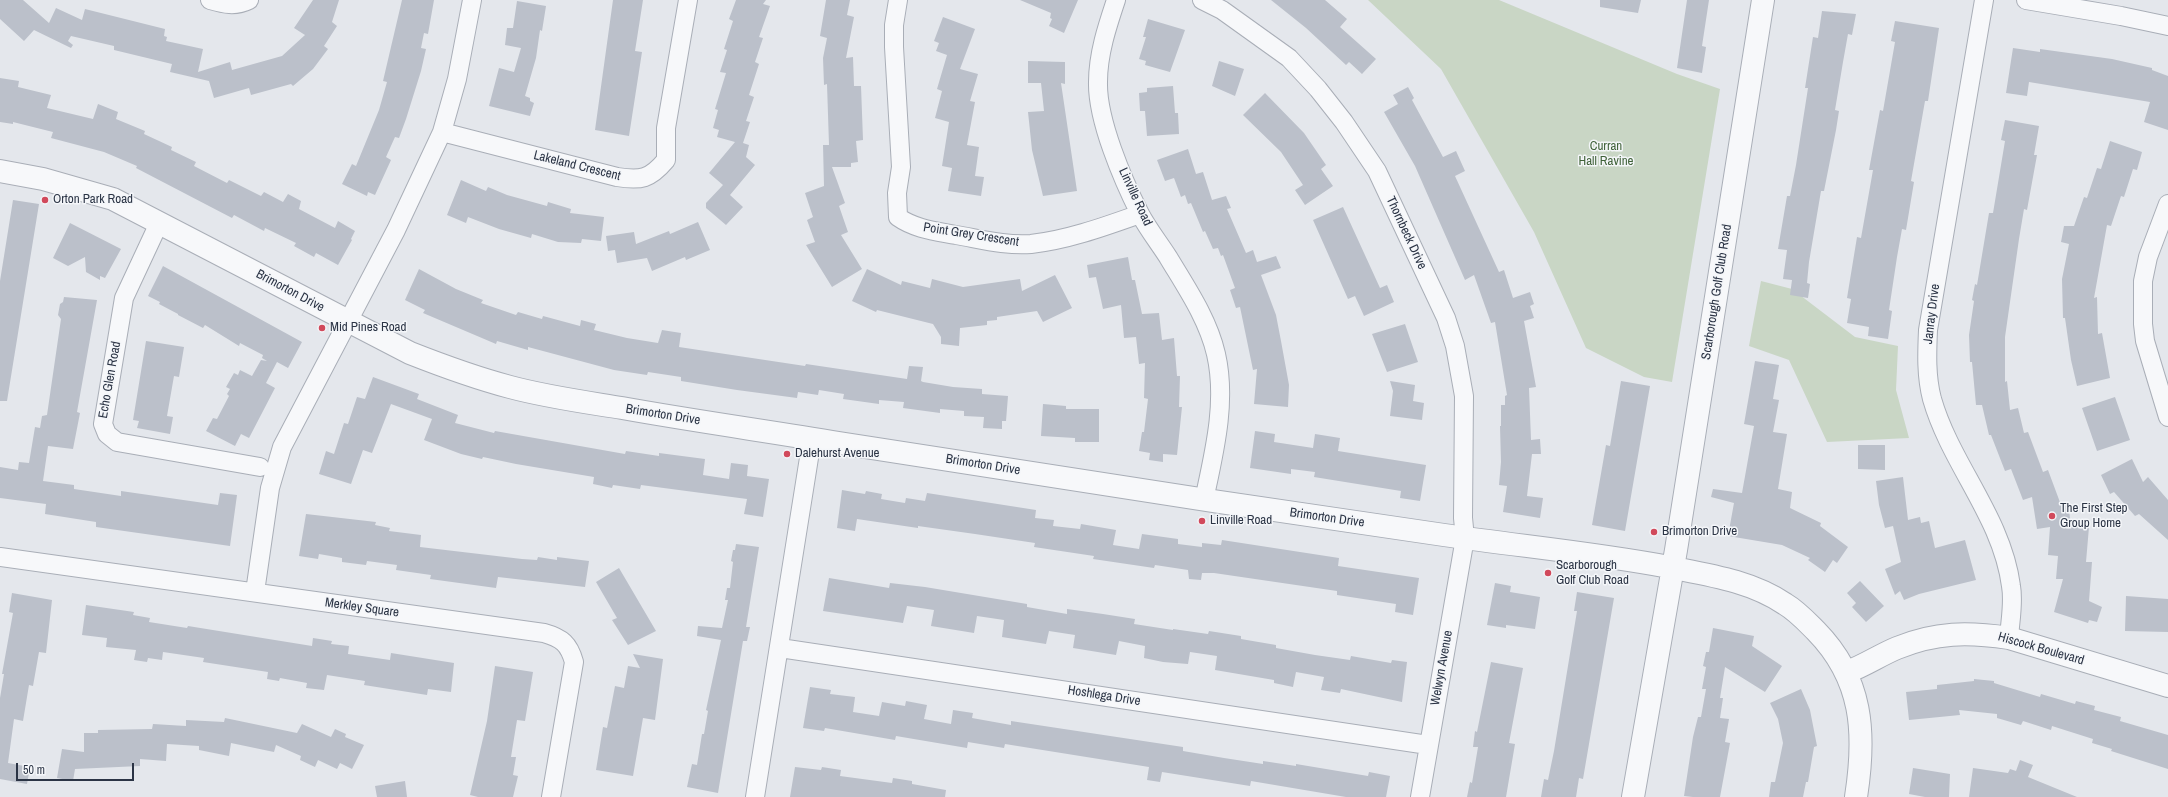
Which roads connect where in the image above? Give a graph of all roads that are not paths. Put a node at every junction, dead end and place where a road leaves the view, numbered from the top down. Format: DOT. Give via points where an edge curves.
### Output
graph roads {
  1 [pos="210,0"];
  2 [pos="249,0"];
  3 [pos="472,0"];
  4 [pos="688,0"];
  5 [pos="898,0"];
  6 [pos="1116,0"];
  7 [pos="1202,0"];
  8 [pos="1763,0"];
  9 [pos="1984,0"];
  10 [pos="2026,0"];
  11 [pos="2168,26"];
  12 [pos="442,132"];
  13 [pos="0,172"];
  14 [pos="2168,204"];
  15 [pos="1140,214"];
  16 [pos="159,222"];
  17 [pos="349,322"];
  18 [pos="2168,416"];
  19 [pos="812,438"];
  20 [pos="260,467"];
  21 [pos="1204,500"];
  22 [pos="1465,538"];
  23 [pos="0,557"];
  24 [pos="1672,568"];
  25 [pos="255,592"];
  26 [pos="2009,638"];
  27 [pos="780,648"];
  28 [pos="1847,672"];
  29 [pos="2168,686"];
  30 [pos="1428,745"];
  31 [pos="551,797"];
  32 [pos="755,797"];
  33 [pos="1420,797"];
  34 [pos="1633,797"];
  35 [pos="1856,797"];
  1 -- 2 [label="street" via="231,5"];
  3 -- 12 [label="street" via="457,79"];
  4 -- 12 [label="street, Lakeland Crescent" via="666,128 666,160 648,178 632,180 617,177"];
  5 -- 15 [label="street, Point Grey Crescent" via="894,25 901,167 897,193 898,216 906,223 927,230 1005,243 1031,244 1072,235"];
  6 -- 15 [label="street, Linville Road" via="1100,55 1099,96 1108,138"];
  7 -- 22 [label="street, Thornbeck Drive" via="1222,10 1289,58 1344,122 1377,171 1446,318 1455,346 1464,396 1462,518"];
  8 -- 24 [label="street, Scarborough Golf Club Road"];
  9 -- 26 [label="street, Janray Drive" via="1928,330 1928,380 1938,417 1996,532 2007,567 2012,596"];
  10 -- 11 [label="street"];
  12 -- 17 [label="street"];
  13 -- 16 [label="street, Brimorton Drive" via="43,179 113,199"];
  14 -- 18 [label="street" via="2148,257 2143,281 2145,341"];
  15 -- 21 [label="street, Linville Road" via="1188,290 1210,334 1216,353 1219,407 1214,455"];
  16 -- 17 [label="street, Brimorton Drive"];
  16 -- 20 [label="street, Echo Glen Road" via="124,298 103,424 107,434 117,442"];
  17 -- 19 [label="street, Brimorton Drive" via="410,353 512,388"];
  17 -- 25 [label="street" via="282,447 270,488"];
  19 -- 21 [label="street, Brimorton Drive"];
  19 -- 27 [label="street"];
  21 -- 22 [label="street, Brimorton Drive"];
  22 -- 24 [label="street, Brimorton Drive" via="1569,550"];
  22 -- 30 [label="street, Welwyn Avenue"];
  23 -- 25 [label="street, Merkley Square"];
  24 -- 28 [label="street, Brimorton Drive" via="1739,583 1762,591 1786,604 1821,636"];
  24 -- 34 [label="street, Scarborough Golf Club Road"];
  25 -- 31 [label="street, Merkley Square" via="544,633 564,640 574,662"];
  26 -- 28 [label="street, Hiscock Boulevard" via="1983,634 1940,634 1898,648"];
  26 -- 29 [label="street, Hiscock Boulevard"];
  27 -- 30 [label="street, Hoshlega Drive"];
  27 -- 32 [label="street"];
  28 -- 35 [label="street, Brimorton Drive" via="1857,699 1861,727"];
  30 -- 33 [label="street, Welwyn Avenue"];
}
